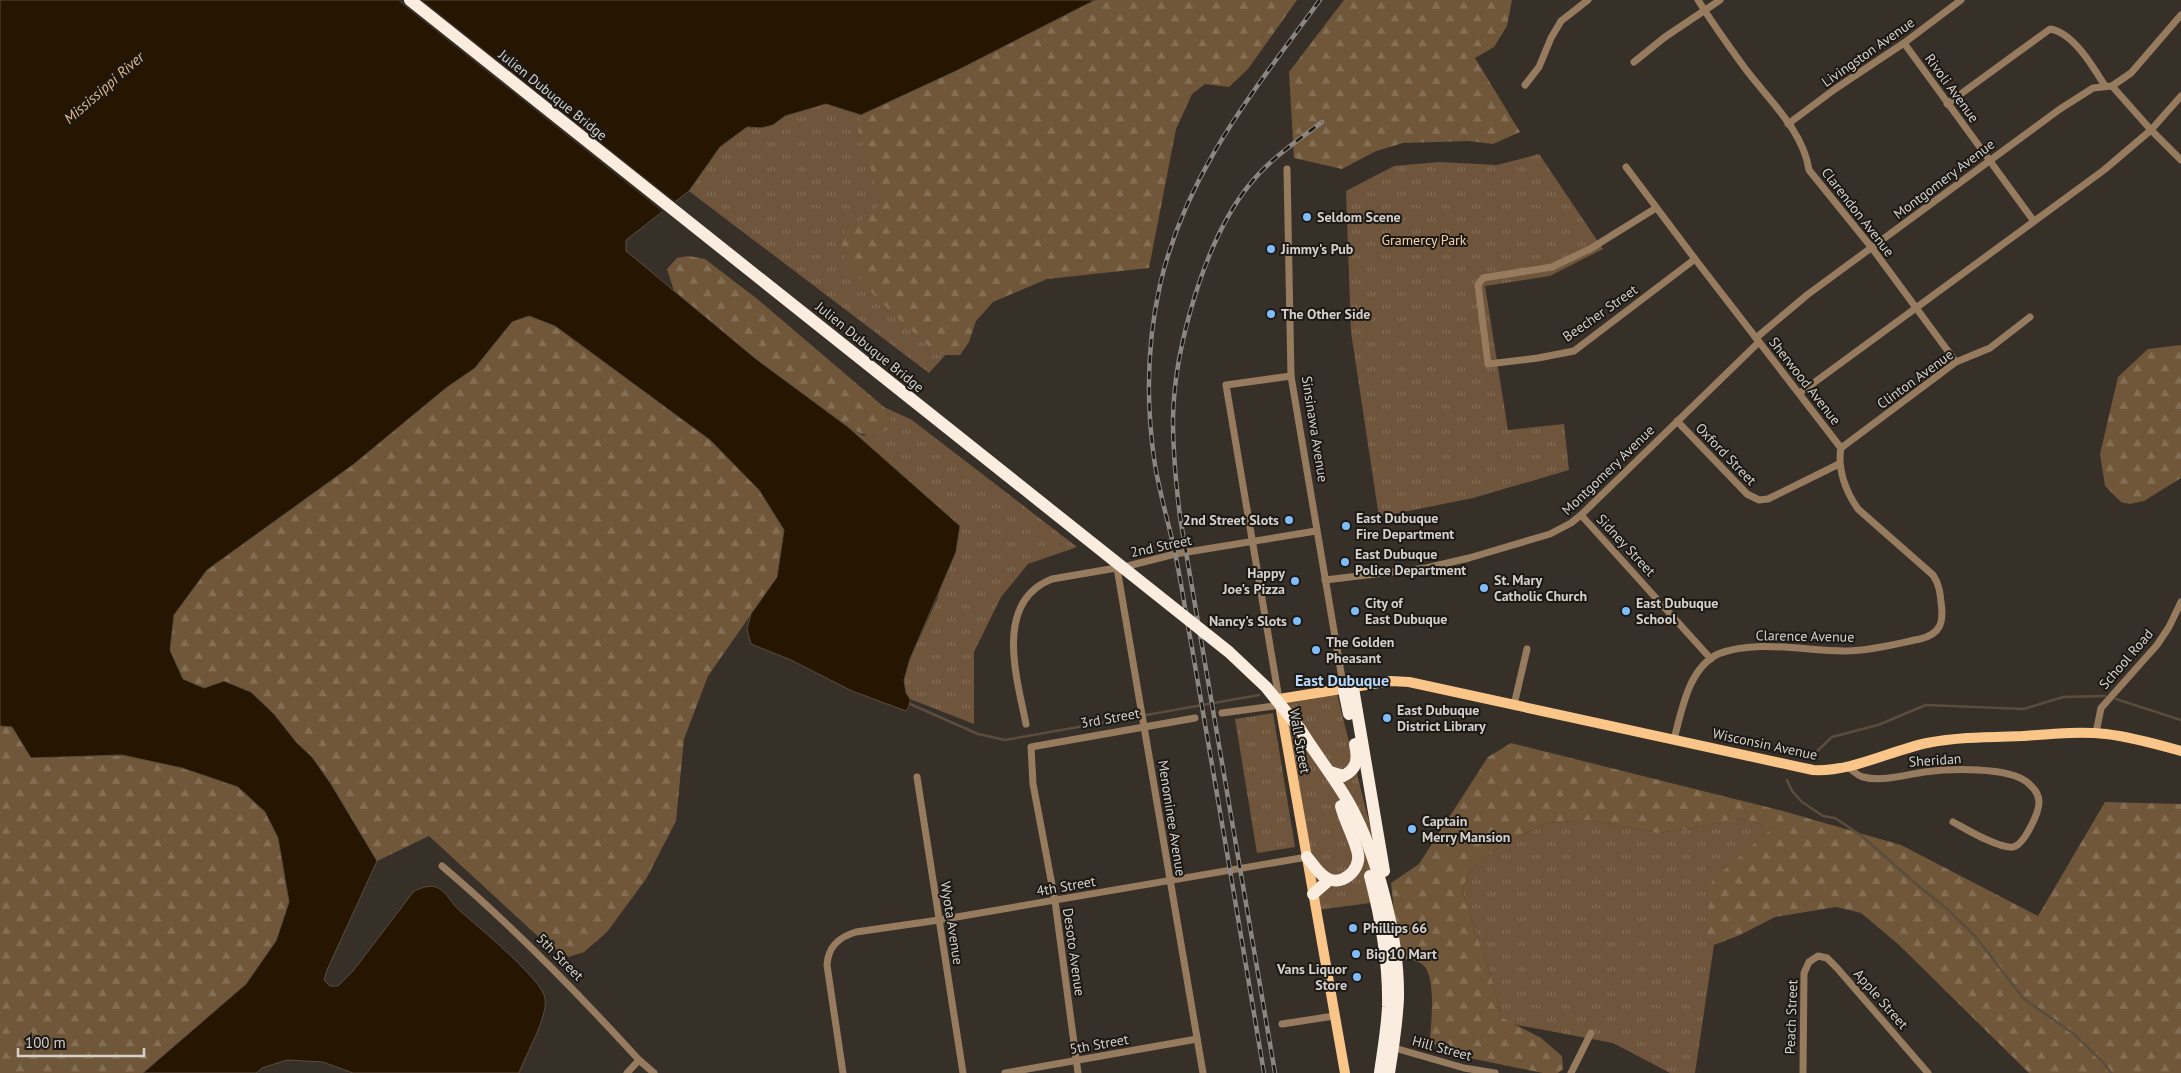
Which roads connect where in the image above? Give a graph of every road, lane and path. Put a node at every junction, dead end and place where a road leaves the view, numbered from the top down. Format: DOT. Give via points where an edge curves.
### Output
graph roads {
  1 [pos="410,0"];
  2 [pos="1588,0"];
  3 [pos="1698,0"];
  4 [pos="1720,0"];
  5 [pos="1961,0"];
  6 [pos="1704,10"];
  7 [pos="2181,16"];
  8 [pos="1904,43"];
  9 [pos="1634,62"];
  10 [pos="1525,85"];
  11 [pos="2108,86"];
  12 [pos="2181,96"];
  13 [pos="1947,104"];
  14 [pos="1788,124"];
  15 [pos="2151,130"];
  16 [pos="2181,160"];
  17 [pos="1989,162"];
  18 [pos="1626,167"];
  19 [pos="1287,169"];
  20 [pos="1656,208"];
  21 [pos="2033,220"];
  22 [pos="1872,248"];
  23 [pos="1695,260"];
  24 [pos="1916,308"];
  25 [pos="2030,317"];
  26 [pos="1758,340"];
  27 [pos="1956,362"];
  28 [pos="1291,376"];
  29 [pos="1800,393"];
  30 [pos="1677,421"];
  31 [pos="1841,448"];
  32 [pos="1839,464"];
  33 [pos="1581,515"];
  34 [pos="1316,531"];
  35 [pos="1253,542"];
  36 [pos="1117,568"];
  37 [pos="1324,580"];
  38 [pos="2181,602"];
  39 [pos="1527,649"];
  40 [pos="1711,659"];
  41 [pos="1349,689"];
  42 [pos="1279,699"];
  43 [pos="1514,705"];
  44 [pos="1222,713"];
  45 [pos="1195,718"];
  46 [pos="1144,723"];
  47 [pos="1026,724"];
  48 [pos="2096,733"];
  49 [pos="1674,739"];
  50 [pos="1031,746"];
  51 [pos="2181,750"];
  52 [pos="1316,756"];
  53 [pos="1848,766"];
  54 [pos="1330,772"];
  55 [pos="917,777"];
  56 [pos="1341,806"];
  57 [pos="1953,822"];
  58 [pos="1307,857"];
  59 [pos="442,866"];
  60 [pos="1170,880"];
  61 [pos="1329,880"];
  62 [pos="1313,894"];
  63 [pos="1055,901"];
  64 [pos="939,920"];
  65 [pos="1390,931"];
  66 [pos="1809,962"];
  67 [pos="1334,1016"];
  68 [pos="1282,1024"];
  69 [pos="1592,1033"];
  70 [pos="1197,1039"];
  71 [pos="1388,1046"];
  72 [pos="640,1060"];
  73 [pos="1076,1061"];
  74 [pos="627,1073"];
  75 [pos="654,1073"];
  76 [pos="843,1073"];
  77 [pos="963,1073"];
  78 [pos="1005,1073"];
  79 [pos="1078,1073"];
  80 [pos="1203,1073"];
  81 [pos="1345,1073"];
  82 [pos="1380,1073"];
  83 [pos="1389,1073"];
  84 [pos="1495,1073"];
  85 [pos="1571,1073"];
  86 [pos="1803,1073"];
  87 [pos="1928,1073"];
  1 -- 52 [label="highway, Julien Dubuque Bridge, bridge" via="1229,652 1266,687 1300,729"];
  2 -- 10 [label="street" via="1561,21 1539,67"];
  3 -- 6 [label="street, Clarendon Avenue"];
  4 -- 6 [label="street"];
  5 -- 8 [label="street, Livingston Avenue"];
  6 -- 9 [label="street"];
  6 -- 14 [label="street, Clarendon Avenue"];
  7 -- 11 [label="street, Montgomery Avenue" via="2131,74"];
  8 -- 13 [label="street, Rivoli Avenue"];
  8 -- 14 [label="street, Livingston Avenue"];
  11 -- 13 [label="street" via="2088,59 2060,32 2050,29"];
  11 -- 15 [label="street"];
  11 -- 17 [label="street, Montgomery Avenue" via="2084,92"];
  12 -- 15 [label="street"];
  13 -- 17 [label="street, Rivoli Avenue"];
  14 -- 22 [label="street, Clarendon Avenue" via="1807,157 1809,170"];
  15 -- 16 [label="street"];
  15 -- 21 [label="street" via="2104,170"];
  17 -- 21 [label="street, Rivoli Avenue"];
  17 -- 22 [label="street, Montgomery Avenue"];
  18 -- 20 [label="street, Sherwood Avenue"];
  19 -- 28 [label="street, Sinsinawa Avenue"];
  20 -- 23 [label="street, Sherwood Avenue"];
  20 -- 23 [label="street, Beecher Street" via="1590,249 1552,267 1483,278 1478,285 1488,364 1574,350"];
  21 -- 24 [label="street"];
  22 -- 24 [label="street, Clarendon Avenue"];
  22 -- 26 [label="street, Montgomery Avenue" via="1806,296"];
  23 -- 26 [label="street, Sherwood Avenue"];
  24 -- 27 [label="street, Clarendon Avenue"];
  24 -- 29 [label="street"];
  25 -- 27 [label="street, Clinton Avenue" via="1984,352"];
  26 -- 29 [label="street, Sherwood Avenue"];
  26 -- 30 [label="street, Montgomery Avenue"];
  27 -- 31 [label="street, Clinton Avenue"];
  28 -- 34 [label="street, Sinsinawa Avenue"];
  28 -- 35 [label="street, Wall Street" via="1226,384"];
  29 -- 31 [label="street, Sherwood Avenue"];
  30 -- 32 [label="street, Oxford Street" via="1747,494 1759,500 1773,497"];
  30 -- 33 [label="street, Montgomery Avenue"];
  31 -- 32 [label="street"];
  32 -- 40 [label="street, Clarence Avenue" via="1858,509 1937,581 1943,612 1938,630 1928,637 1858,650 1757,647 1722,653"];
  33 -- 37 [label="street, Montgomery Avenue" via="1550,534 1469,558 1426,568"];
  33 -- 40 [label="street, Sidney Street"];
  34 -- 35 [label="street, 2nd Street"];
  34 -- 37 [label="street, Sinsinawa Avenue"];
  35 -- 36 [label="street, 2nd Street" via="1175,554"];
  35 -- 42 [label="street, Wall Street"];
  36 -- 46 [label="street, Menominee Avenue"];
  36 -- 47 [label="street, 2nd Street" via="1052,579 1034,588 1022,605 1015,629 1014,658"];
  37 -- 41 [label="street, Sinsinawa Avenue"];
  38 -- 48 [label="street, School Road" via="2158,644 2101,708"];
  39 -- 43 [label="street"];
  40 -- 49 [label="street" via="1688,687"];
  41 -- 42 [label="main road"];
  41 -- 43 [label="main road, Wisconsin Avenue" via="1400,681"];
  41 -- 54 [label="highway" via="1357,761 1353,769 1343,776"];
  41 -- 65 [label="highway" via="1384,873"];
  42 -- 44 [label="street" via="1274,706"];
  42 -- 58 [label="main road, Wall Street"];
  43 -- 49 [label="main road, Wisconsin Avenue"];
  45 -- 46 [label="street, 3rd Street"];
  46 -- 50 [label="street, 3rd Street"];
  46 -- 60 [label="street, Menominee Avenue"];
  48 -- 51 [label="main road, Wisconsin Avenue"];
  48 -- 53 [label="main road, Wisconsin Avenue" via="1944,741 1907,748"];
  49 -- 53 [label="main road, Wisconsin Avenue" via="1804,769 1830,770"];
  50 -- 63 [label="street, Desoto Avenue" via="1033,784"];
  52 -- 54 [label="highway"];
  52 -- 56 [label="highway"];
  53 -- 57 [label="street, Sheridan" via="1861,777 1877,779 1956,770 1999,773 2026,781 2036,791 2038,808 2022,841 2014,846 2006,846"];
  54 -- 65 [label="highway" via="1357,819 1371,852"];
  55 -- 64 [label="street, Wyota Avenue"];
  56 -- 61 [label="highway" via="1358,854 1358,864 1345,878"];
  56 -- 71 [label="highway" via="1356,834 1376,902 1388,987"];
  58 -- 60 [label="street, 4th Street"];
  58 -- 61 [label="highway"];
  58 -- 62 [label="main road, Wall Street"];
  59 -- 72 [label="street, 5th Street" via="492,908"];
  60 -- 63 [label="street, 4th Street"];
  60 -- 70 [label="street, Menominee Avenue"];
  61 -- 62 [label="highway"];
  62 -- 67 [label="main road, Wall Street"];
  63 -- 64 [label="street, 4th Street"];
  63 -- 73 [label="street, Desoto Avenue"];
  64 -- 76 [label="street, 4th Street" via="856,932 842,937 832,946 827,964"];
  64 -- 77 [label="street, Wyota Avenue"];
  65 -- 71 [label="highway" via="1398,996"];
  66 -- 86 [label="street, Peach Street" via="1804,972"];
  66 -- 87 [label="street, Apple Street" via="1818,956 1831,962"];
  67 -- 68 [label="street"];
  67 -- 81 [label="main road, Wall Street"];
  69 -- 85 [label="street"];
  70 -- 73 [label="street, 5th Street"];
  70 -- 80 [label="street, Menominee Avenue"];
  71 -- 82 [label="highway"];
  71 -- 83 [label="highway"];
  71 -- 84 [label="street, Hill Street" via="1464,1068"];
  72 -- 74 [label="street"];
  72 -- 75 [label="street, 5th Street"];
  73 -- 78 [label="street, 5th Street"];
  73 -- 79 [label="street, Desoto Avenue"];
}
